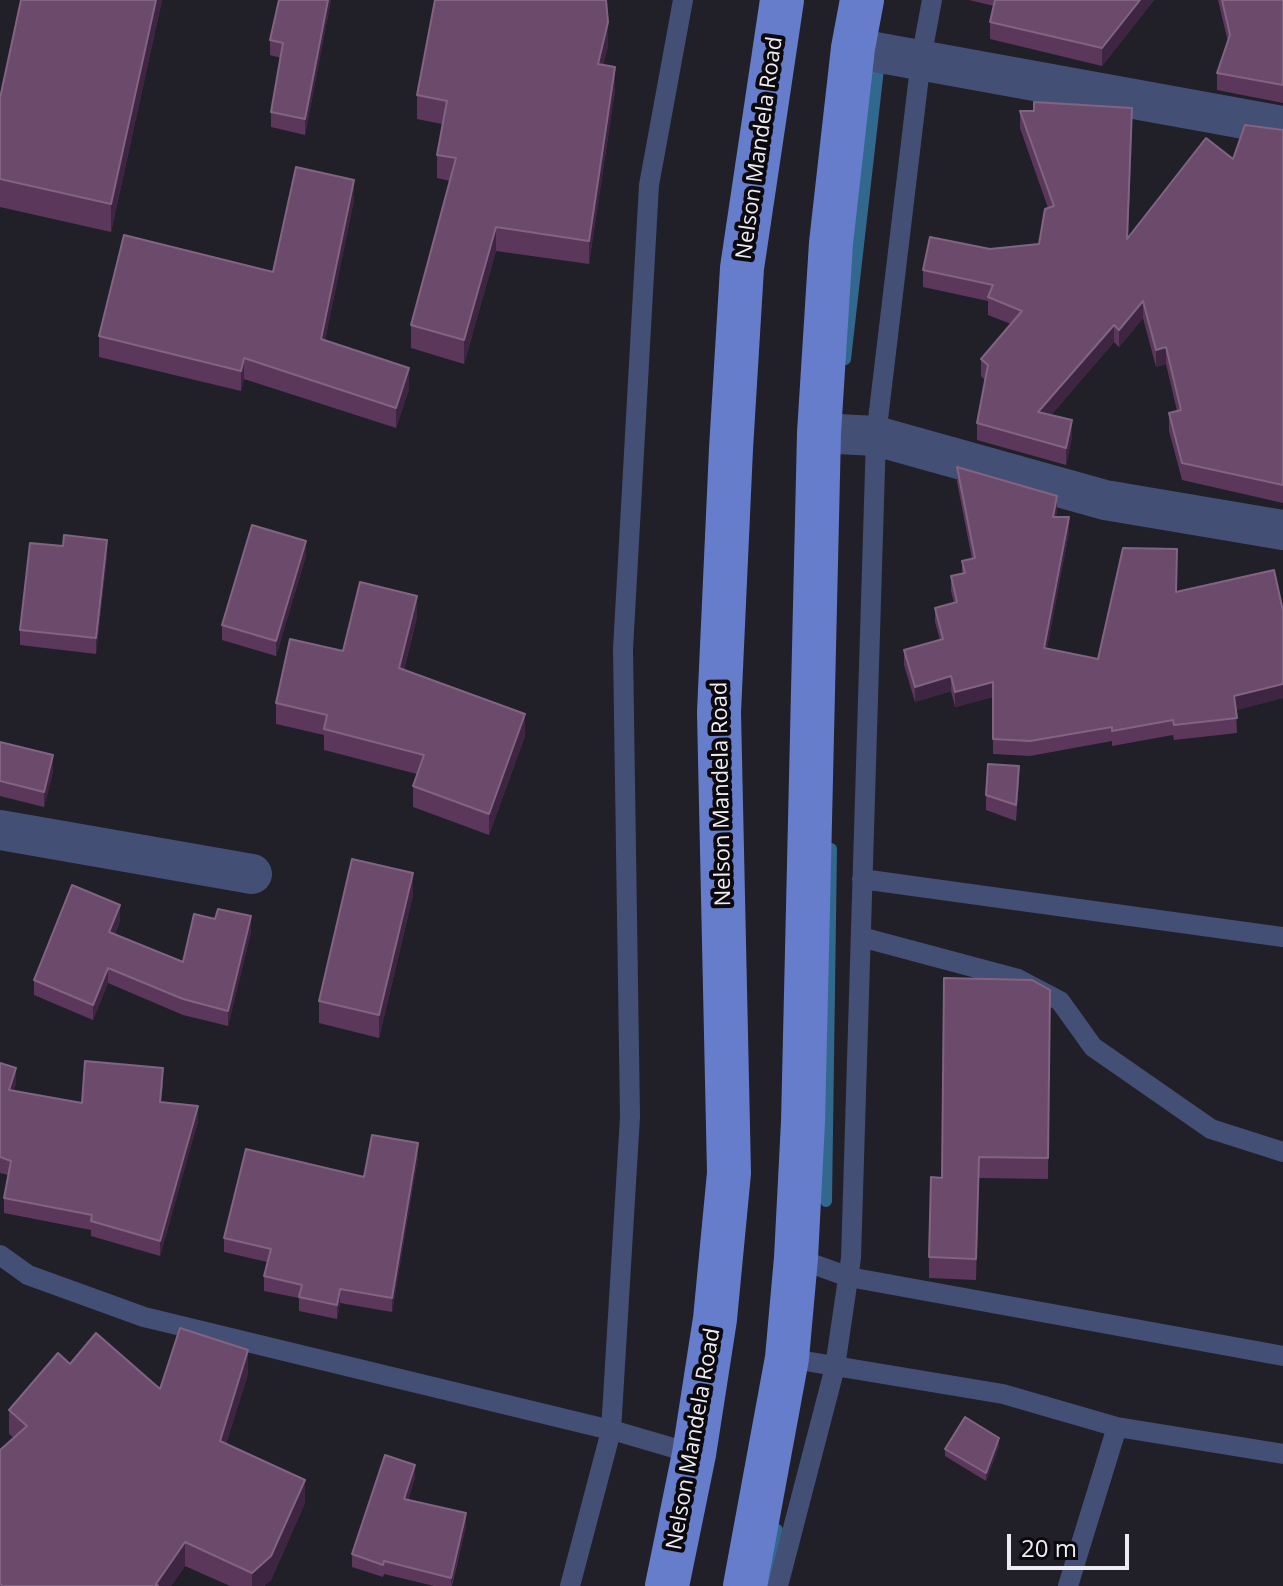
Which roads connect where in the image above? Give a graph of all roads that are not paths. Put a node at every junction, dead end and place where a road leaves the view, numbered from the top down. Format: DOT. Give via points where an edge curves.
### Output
graph roads {
  1 [pos="683,0"];
  2 [pos="782,0"];
  3 [pos="862,0"];
  4 [pos="932,0"];
  5 [pos="853,48"];
  6 [pos="921,59"];
  7 [pos="1283,126"];
  8 [pos="819,433"];
  9 [pos="876,436"];
  10 [pos="1283,530"];
  11 [pos="0,830"];
  12 [pos="252,874"];
  13 [pos="862,879"];
  14 [pos="861,937"];
  15 [pos="1283,937"];
  16 [pos="1283,1152"];
  17 [pos="0,1255"];
  18 [pos="796,1258"];
  19 [pos="849,1277"];
  20 [pos="1283,1356"];
  21 [pos="787,1358"];
  22 [pos="835,1367"];
  23 [pos="1117,1427"];
  24 [pos="611,1431"];
  25 [pos="694,1454"];
  26 [pos="1283,1454"];
  27 [pos="570,1586"];
  28 [pos="667,1586"];
  29 [pos="745,1586"];
  30 [pos="778,1586"];
  31 [pos="1068,1586"];
  1 -- 24 [label="lane" via="649,185 623,649 630,1117"];
  2 -- 25 [label="main road, Nelson Mandela Road" via="741,283 719,712 729,1173 715,1319"];
  3 -- 5 [label="main road"];
  4 -- 6 [label="lane"];
  5 -- 6 [label="street"];
  5 -- 8 [label="main road" via="831,243"];
  6 -- 7 [label="street"];
  6 -- 9 [label="lane"];
  8 -- 9 [label="street"];
  8 -- 18 [label="main road"];
  9 -- 10 [label="street" via="1105,500"];
  9 -- 13 [label="lane"];
  11 -- 12 [label="street"];
  13 -- 14 [label="lane"];
  13 -- 15 [label="lane"];
  14 -- 16 [label="lane" via="1018,979 1060,1001 1093,1047 1211,1129"];
  14 -- 19 [label="lane"];
  17 -- 24 [label="lane" via="28,1275 144,1317"];
  18 -- 19 [label="lane"];
  18 -- 21 [label="main road"];
  19 -- 20 [label="lane"];
  19 -- 22 [label="lane"];
  21 -- 22 [label="lane"];
  21 -- 29 [label="main road"];
  22 -- 23 [label="lane" via="1003,1394"];
  22 -- 30 [label="lane"];
  23 -- 26 [label="lane"];
  23 -- 31 [label="lane"];
  24 -- 25 [label="lane"];
  24 -- 27 [label="lane"];
  25 -- 28 [label="main road, Nelson Mandela Road"];
}
